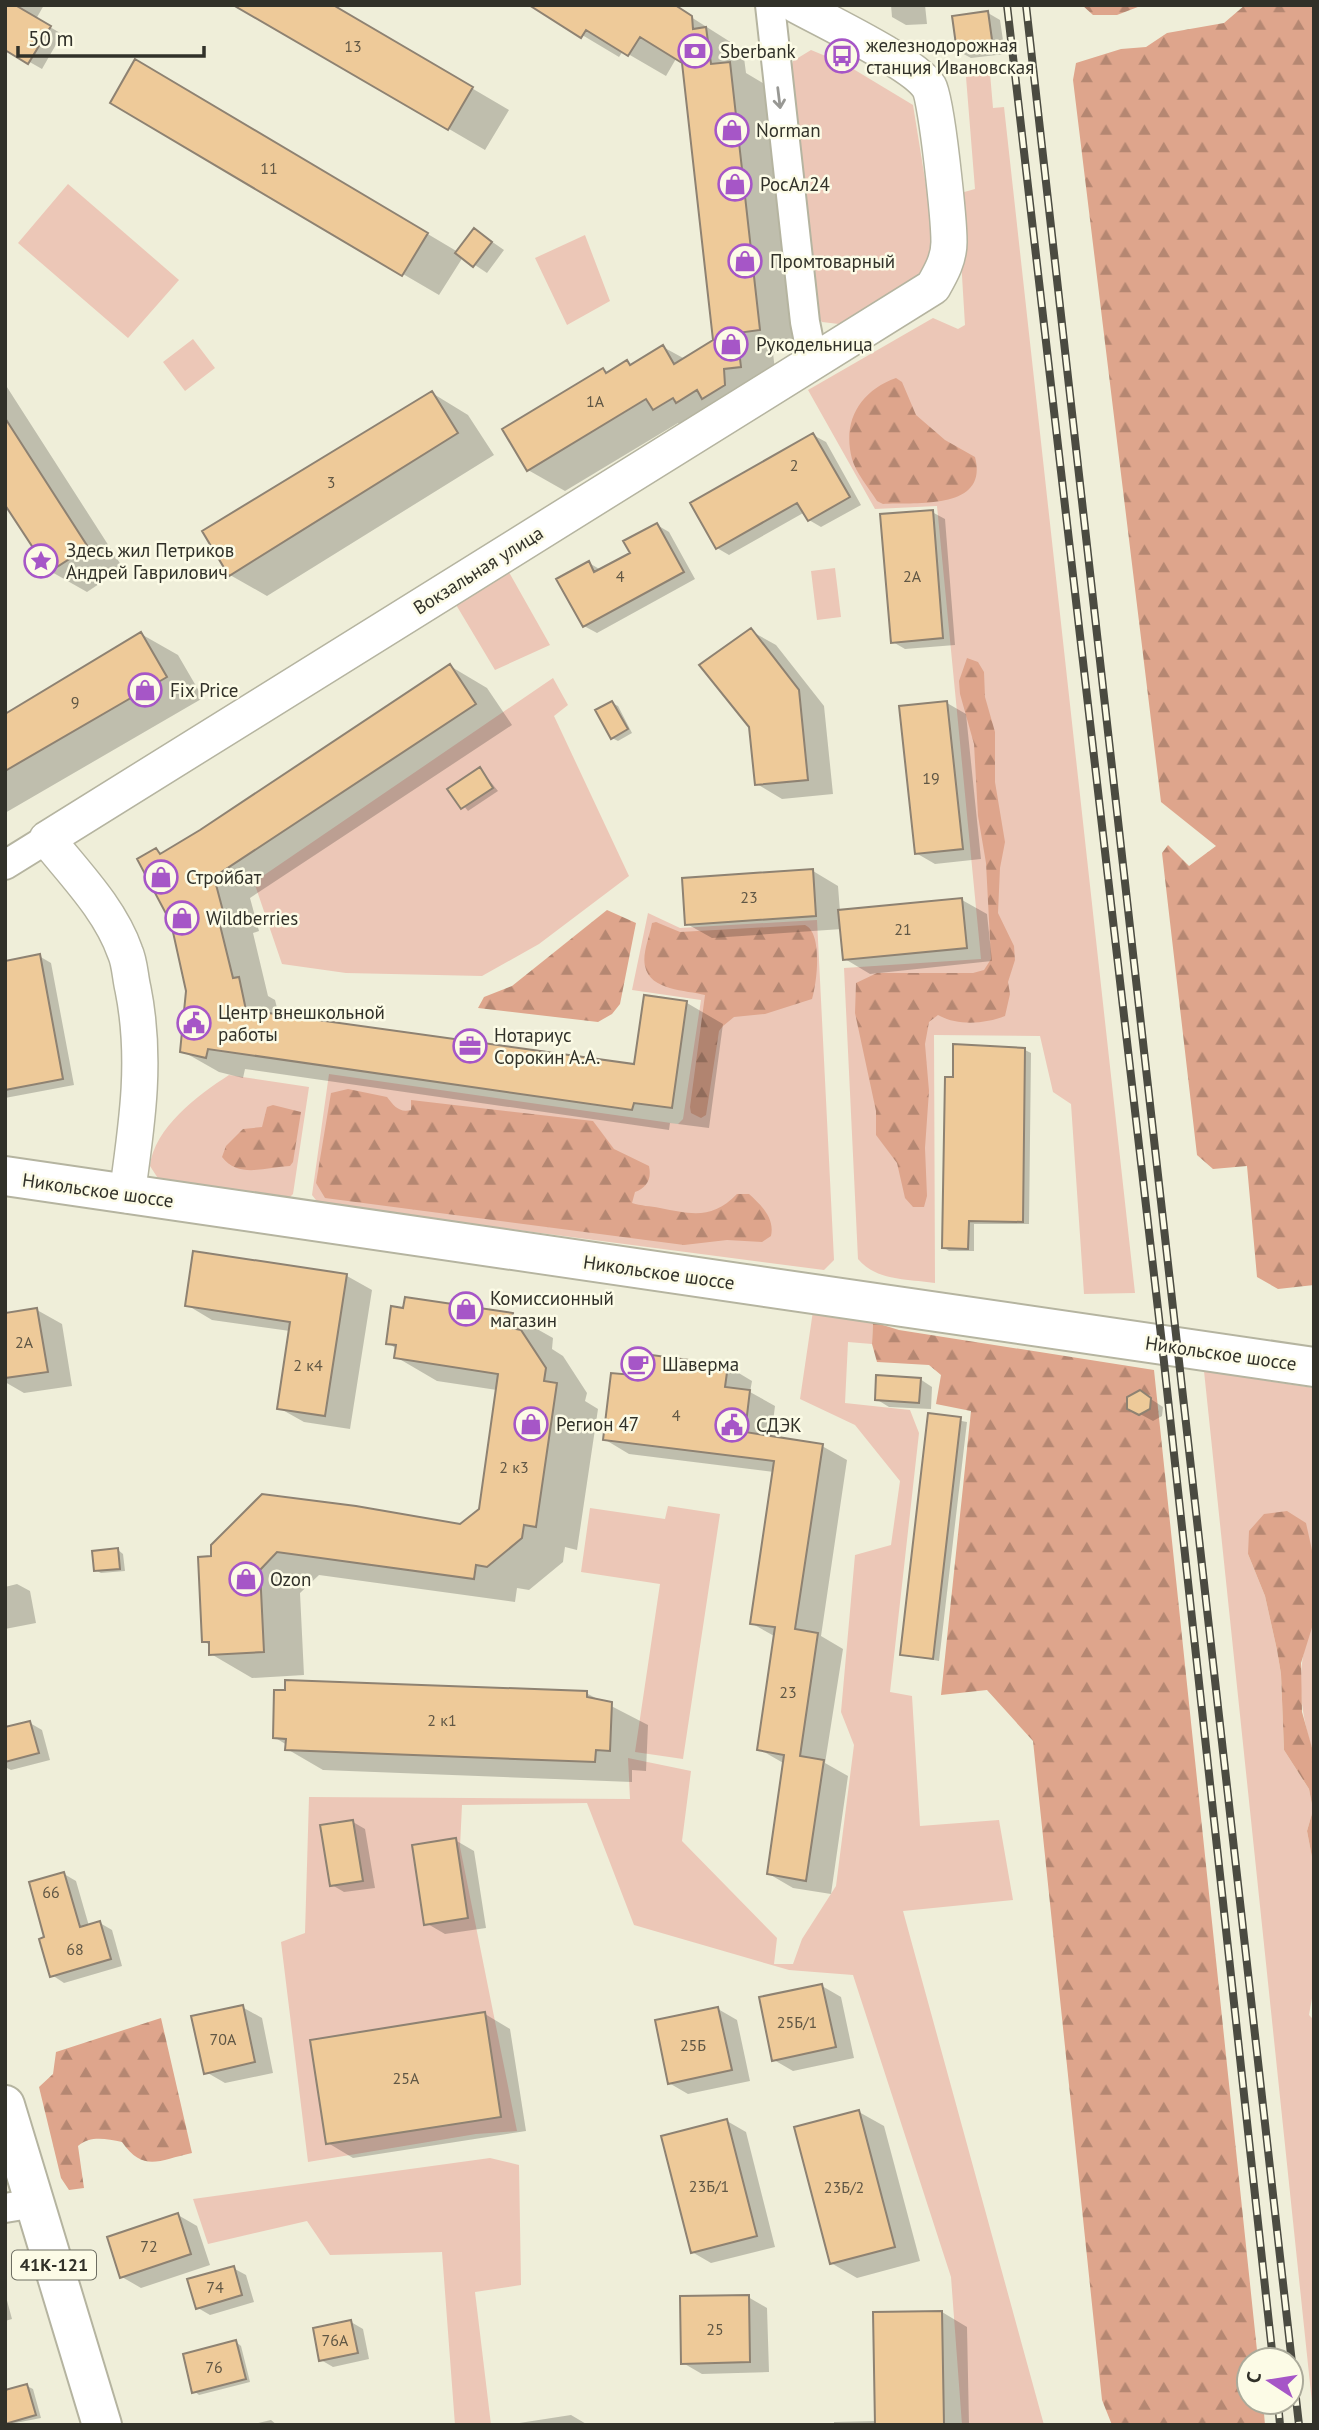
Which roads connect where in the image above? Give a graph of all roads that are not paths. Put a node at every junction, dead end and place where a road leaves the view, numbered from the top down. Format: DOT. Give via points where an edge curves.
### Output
graph roads {
  1 [pos="770,5"];
  2 [pos="796,5"];
  3 [pos="816,358"];
  4 [pos="47,839"];
  5 [pos="5,865"];
  6 [pos="5,1176"];
  7 [pos="127,1195"];
  8 [pos="1314,1367"];
  9 [pos="5,2105"];
  10 [pos="20,2206"];
  11 [pos="102,2425"];
  1 -- 3 [label="street, one-way" via="808,342"];
  2 -- 3 [label="street, Вокзальная улица" via="913,72 929,87 936,111 949,243 944,268 933,287"];
  3 -- 4 [label="street, Вокзальная улица"];
  4 -- 5 [label="street, Вокзальная улица"];
  4 -- 7 [label="street" via="102,907 126,953 142,1070"];
  6 -- 7 [label="main road, Никольское шоссе"];
  7 -- 8 [label="main road, Никольское шоссе"];
  9 -- 10 [label="main road, 41К-121"];
  10 -- 11 [label="main road, 41К-121"];
}
